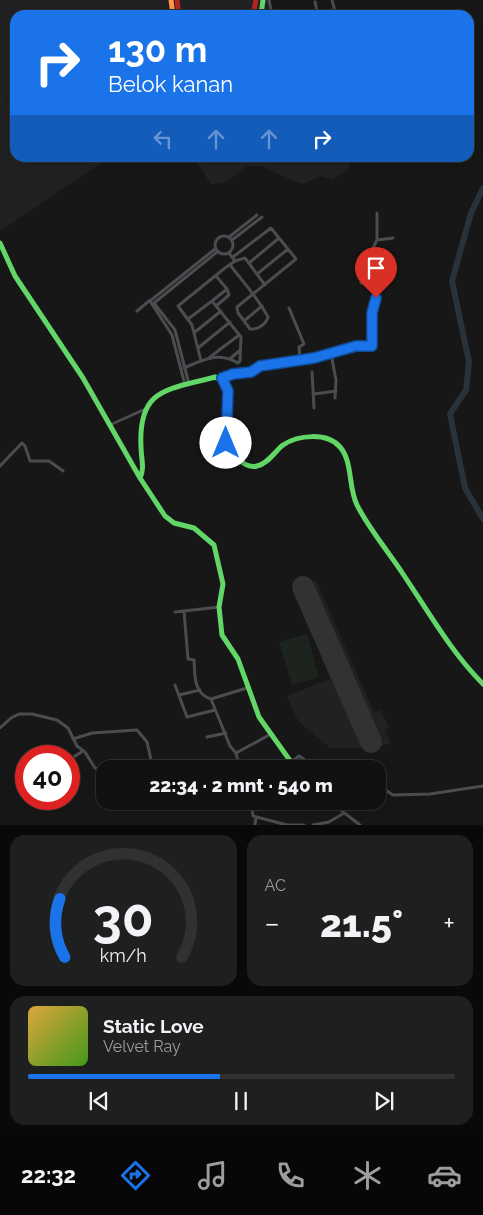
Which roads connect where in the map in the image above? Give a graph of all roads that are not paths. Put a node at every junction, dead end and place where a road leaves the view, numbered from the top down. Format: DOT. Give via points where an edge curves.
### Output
graph roads {
  1 [pos="256,1"];
  2 [pos="263,2"];
  3 [pos="315,2"];
  4 [pos="317,10"];
  5 [pos="377,213"];
  6 [pos="257,215"];
  7 [pos="262,217"];
  8 [pos="228,237"];
  9 [pos="280,238"];
  10 [pos="393,238"];
  11 [pos="232,240"];
  12 [pos="377,240"];
  13 [pos="0,242"];
  14 [pos="288,249"];
  15 [pos="216,250"];
  16 [pos="229,252"];
  17 [pos="234,259"];
  18 [pos="249,263"];
  19 [pos="231,266"];
  20 [pos="257,274"];
  21 [pos="216,276"];
  22 [pos="265,285"];
  23 [pos="227,288"];
  24 [pos="252,294"];
  25 [pos="212,300"];
  26 [pos="150,301"];
  27 [pos="216,306"];
  28 [pos="262,306"];
  29 [pos="289,308"];
  30 [pos="137,311"];
  31 [pos="221,312"];
  32 [pos="188,319"];
  33 [pos="244,321"];
  34 [pos="230,322"];
  35 [pos="195,332"];
  36 [pos="240,335"];
  37 [pos="198,348"];
  38 [pos="239,351"];
  39 [pos="331,354"];
  40 [pos="209,357"];
  41 [pos="231,358"];
  42 [pos="201,360"];
  43 [pos="300,360"];
  44 [pos="183,368"];
  45 [pos="312,372"];
  46 [pos="222,378"];
  47 [pos="187,385"];
  48 [pos="336,391"];
  49 [pos="314,394"];
  50 [pos="335,398"];
  51 [pos="314,408"];
  52 [pos="143,410"];
  53 [pos="110,425"];
  54 [pos="0,466"];
  55 [pos="63,471"];
  56 [pos="140,478"];
  57 [pos="220,607"];
  58 [pos="184,611"];
  59 [pos="175,612"];
  60 [pos="483,684"];
  61 [pos="174,685"];
  62 [pos="247,688"];
  63 [pos="200,690"];
  64 [pos="179,695"];
  65 [pos="211,699"];
  66 [pos="215,710"];
  67 [pos="0,728"];
  68 [pos="226,733"];
  69 [pos="271,734"];
  70 [pos="207,737"];
  71 [pos="73,738"];
  72 [pos="83,751"];
  73 [pos="80,753"];
  74 [pos="236,753"];
  75 [pos="151,760"];
  76 [pos="238,760"];
  77 [pos="289,760"];
  78 [pos="294,760"];
  79 [pos="304,760"];
  80 [pos="96,768"];
  81 [pos="483,786"];
  82 [pos="386,790"];
  83 [pos="251,810"];
  84 [pos="340,810"];
  85 [pos="344,813"];
  86 [pos="256,817"];
  87 [pos="270,823"];
  88 [pos="255,825"];
  89 [pos="304,825"];
  90 [pos="313,825"];
  91 [pos="360,825"];
  1 -- 2 [label="street"];
  3 -- 4 [label="street"];
  5 -- 12 [label="street"];
  6 -- 8 [label="street"];
  7 -- 11 [label="street"];
  8 -- 11 [label="street"];
  8 -- 15 [label="street" via="217,238"];
  9 -- 14 [label="street"];
  9 -- 17 [label="street" via="271,228"];
  9 -- 18 [label="street"];
  10 -- 12 [label="street"];
  11 -- 16 [label="street" via="233,247"];
  12 -- 39 [label="street" via="363,267 361,283 378,285 372,313 373,344"];
  13 -- 53 [label="street" via="15,276 83,378"];
  14 -- 20 [label="street"];
  14 -- 22 [label="street" via="296,260"];
  15 -- 16 [label="street" via="223,254"];
  15 -- 26 [label="street"];
  15 -- 44 [label="street" via="154,303 175,330"];
  16 -- 17 [label="street"];
  17 -- 18 [label="street" via="243,258"];
  17 -- 19 [label="street"];
  18 -- 20 [label="street"];
  19 -- 21 [label="street"];
  19 -- 24 [label="street"];
  20 -- 22 [label="street"];
  21 -- 23 [label="street"];
  21 -- 32 [label="street" via="179,305"];
  22 -- 24 [label="street"];
  23 -- 25 [label="street"];
  23 -- 27 [label="street" via="230,295"];
  24 -- 28 [label="street"];
  24 -- 33 [label="street" via="237,308"];
  25 -- 27 [label="street"];
  25 -- 32 [label="street"];
  26 -- 30 [label="street"];
  26 -- 44 [label="street" via="172,334"];
  27 -- 31 [label="street"];
  28 -- 33 [label="street"];
  28 -- 33 [label="street" via="268,317 263,324 252,330"];
  29 -- 43 [label="street" via="304,344 299,347"];
  31 -- 34 [label="street"];
  31 -- 35 [label="street"];
  32 -- 35 [label="street"];
  34 -- 36 [label="street"];
  34 -- 37 [label="street"];
  35 -- 37 [label="street"];
  36 -- 38 [label="street"];
  36 -- 40 [label="street"];
  37 -- 42 [label="street"];
  38 -- 41 [label="street"];
  38 -- 41 [label="street" via="239,363"];
  39 -- 43 [label="street"];
  39 -- 48 [label="street"];
  40 -- 41 [label="street"];
  40 -- 42 [label="street"];
  42 -- 44 [label="street"];
  43 -- 46 [label="street" via="260,366 251,372"];
  44 -- 47 [label="street"];
  45 -- 49 [label="street"];
  46 -- 47 [label="street"];
  46 -- 60 [label="street" via="228,391 226,443 232,454 244,463 253,466 264,464 285,443 299,439 323,438 335,442 345,457 351,492 357,505 435,621"];
  47 -- 52 [label="street" via="157,395"];
  48 -- 49 [label="street"];
  48 -- 50 [label="street"];
  49 -- 51 [label="street"];
  52 -- 53 [label="street"];
  52 -- 56 [label="street" via="139,424 143,470"];
  53 -- 56 [label="street"];
  54 -- 55 [label="street" via="22,443 30,462 49,461"];
  56 -- 57 [label="street" via="167,518 194,528 214,545 223,584"];
  57 -- 58 [label="street"];
  57 -- 62 [label="street" via="222,635 237,656"];
  58 -- 59 [label="street"];
  58 -- 63 [label="street" via="188,659 194,660 194,677"];
  61 -- 64 [label="street"];
  62 -- 65 [label="street"];
  62 -- 69 [label="street" via="258,717"];
  63 -- 64 [label="street"];
  63 -- 65 [label="street"];
  64 -- 66 [label="street" via="189,718"];
  65 -- 66 [label="street"];
  66 -- 68 [label="street"];
  67 -- 71 [label="street" via="14,716 32,714 59,721"];
  68 -- 70 [label="street"];
  68 -- 74 [label="street"];
  69 -- 74 [label="street"];
  69 -- 77 [label="street"];
  71 -- 72 [label="street"];
  71 -- 75 [label="street" via="137,730 147,742"];
  72 -- 73 [label="street"];
  72 -- 80 [label="street"];
  74 -- 76 [label="street"];
  78 -- 79 [label="street" via="299,756"];
  81 -- 82 [label="street" via="430,794 393,795"];
  83 -- 86 [label="street"];
  84 -- 85 [label="street"];
  85 -- 90 [label="street" via="329,822"];
  85 -- 91 [label="street"];
  86 -- 87 [label="street"];
  86 -- 88 [label="street"];
  87 -- 89 [label="street"];
}
